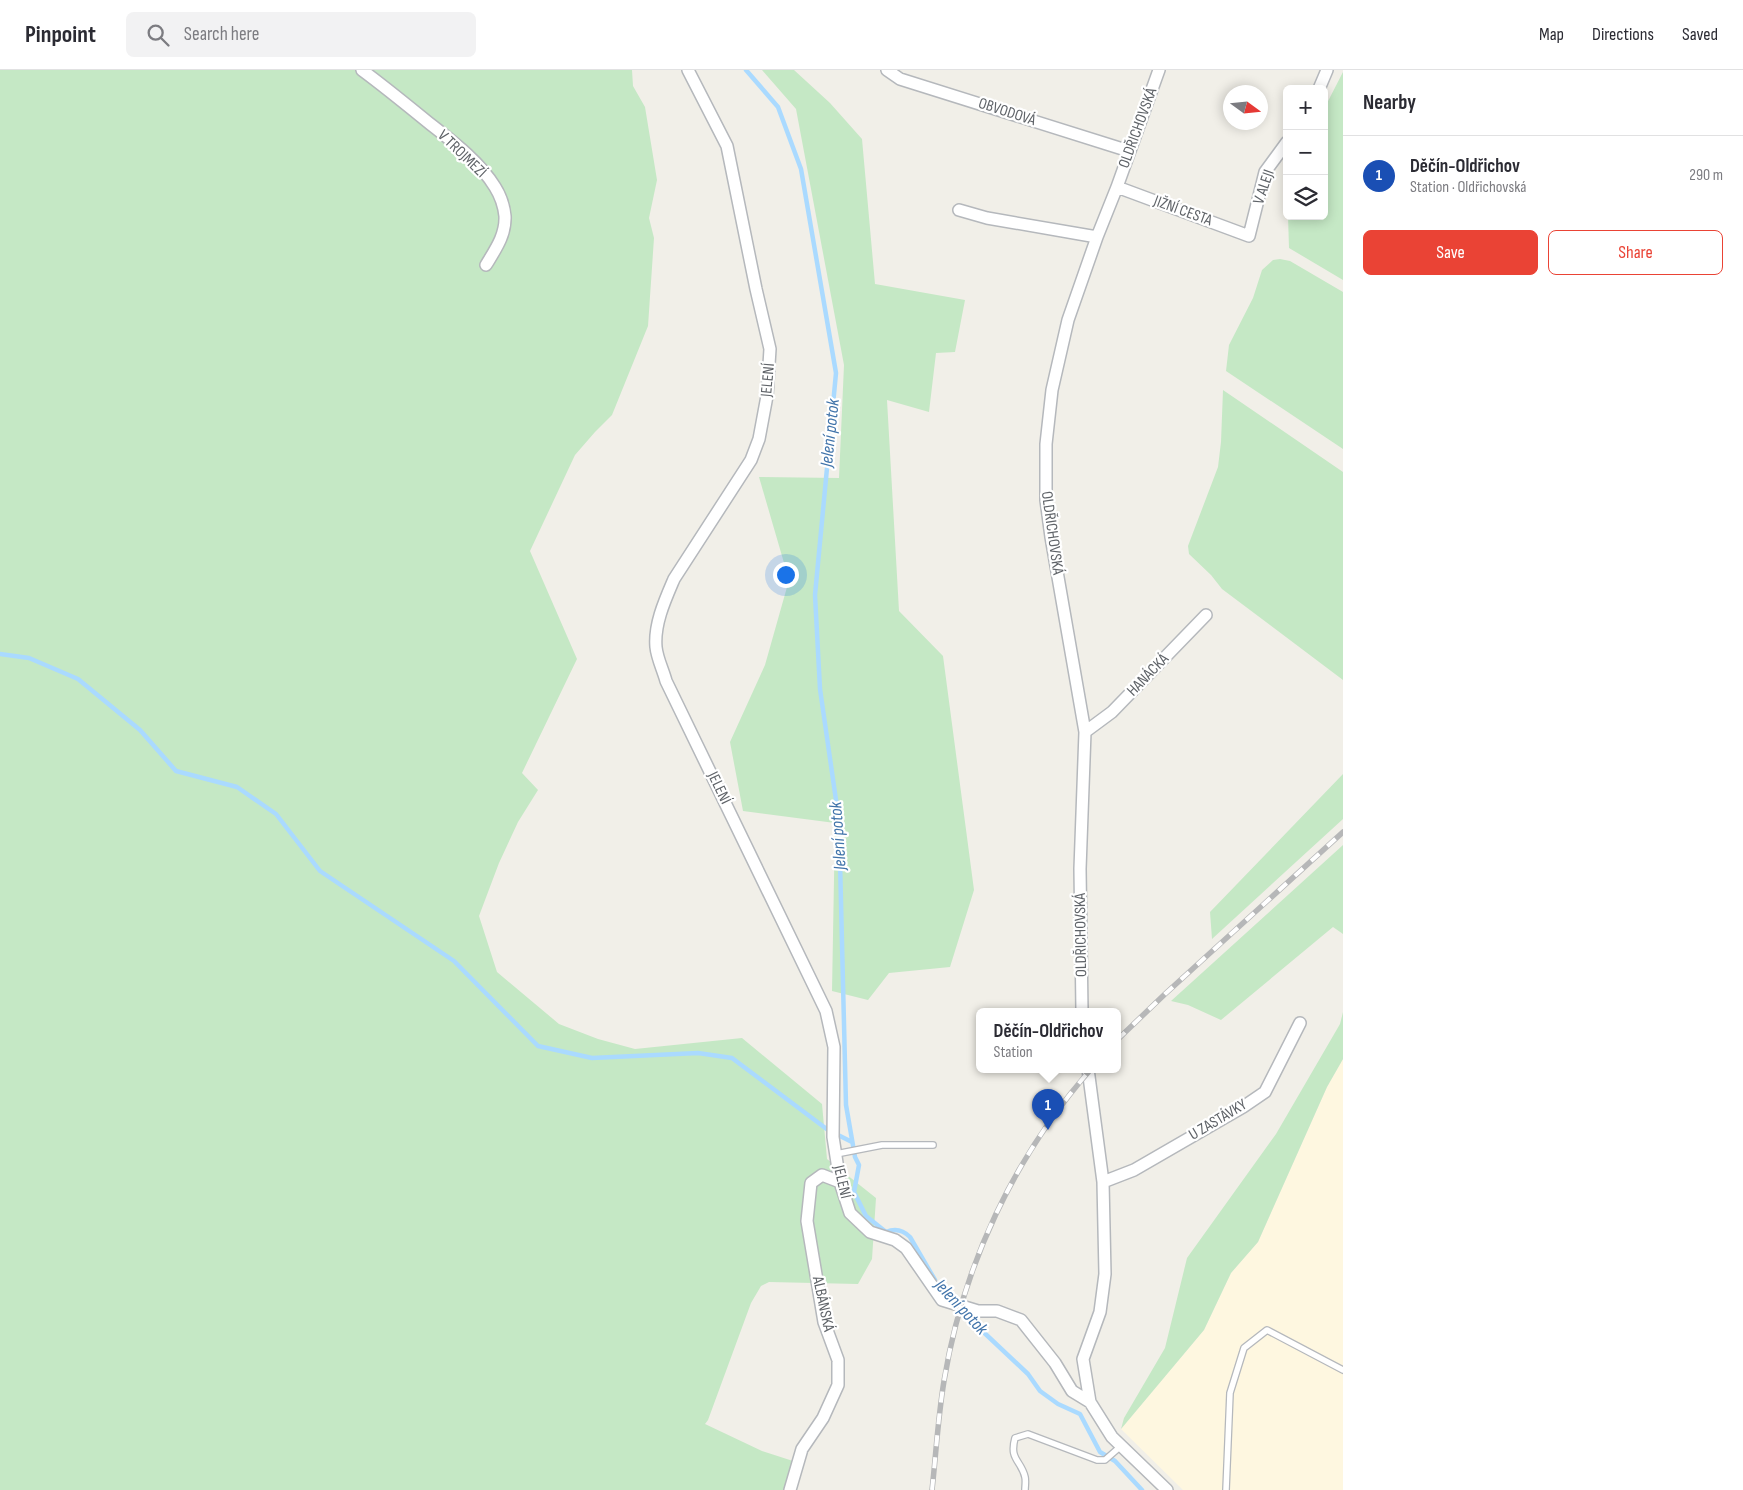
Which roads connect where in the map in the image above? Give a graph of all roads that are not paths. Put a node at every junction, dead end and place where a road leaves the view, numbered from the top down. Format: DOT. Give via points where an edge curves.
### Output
graph roads {
  1 [pos="362,70"];
  2 [pos="688,70"];
  3 [pos="887,70"];
  4 [pos="1327,70"];
  5 [pos="1156,73"];
  6 [pos="1321,85"];
  7 [pos="1283,147"];
  8 [pos="1129,151"];
  9 [pos="1117,187"];
  10 [pos="959,210"];
  11 [pos="1249,236"];
  12 [pos="1097,237"];
  13 [pos="486,266"];
  14 [pos="1206,615"];
  15 [pos="1085,732"];
  16 [pos="1082,1008"];
  17 [pos="1300,1023"];
  18 [pos="1088,1073"];
  19 [pos="933,1145"];
  20 [pos="836,1154"];
  21 [pos="840,1182"];
  22 [pos="1102,1182"];
  23 [pos="1343,1370"];
  24 [pos="1090,1402"];
  25 [pos="1117,1450"];
  26 [pos="790,1490"];
  27 [pos="1025,1490"];
  28 [pos="1167,1490"];
  29 [pos="1226,1490"];
  1 -- 13 [label="street, V TROJMEZÍ" via="446,137 479,167 495,187 505,215 504,227 500,242"];
  2 -- 20 [label="street, JELENÍ" via="727,146 770,349 767,396 759,439 751,460 674,579 656,630 656,648 666,680 826,1011 834,1047 833,1137"];
  3 -- 8 [label="street, OBVODOVÁ" via="900,79"];
  4 -- 6 [label="street"];
  5 -- 8 [label="street, OLDŘICHOVSKÁ"];
  7 -- 11 [label="street, V ALEJI" via="1265,172"];
  8 -- 9 [label="street, OLDŘICHOVSKÁ"];
  9 -- 11 [label="street, JIŽNÍ CESTA"];
  9 -- 12 [label="street, OLDŘICHOVSKÁ"];
  10 -- 12 [label="street"];
  12 -- 15 [label="street, OLDŘICHOVSKÁ" via="1068,320 1058,363 1045,465 1051,538"];
  14 -- 15 [label="street, HANÁCKÁ" via="1112,712"];
  15 -- 16 [label="street, OLDŘICHOVSKÁ" via="1080,869"];
  17 -- 22 [label="street, U ZASTÁVKY" via="1265,1092 1134,1170"];
  18 -- 22 [label="street"];
  19 -- 20 [label="lane" via="882,1144"];
  20 -- 21 [label="street, JELENÍ"];
  21 -- 24 [label="street, JELENÍ" via="850,1212 870,1232 895,1240 906,1248 942,1300 978,1310 997,1311 1021,1320 1055,1363 1072,1391"];
  21 -- 26 [label="street, ALBÁNSKÁ" via="822,1175 811,1183 807,1221 824,1322 838,1360 838,1385 824,1418 802,1449"];
  22 -- 24 [label="street" via="1105,1274 1100,1312 1083,1359"];
  23 -- 29 [label="lane" via="1267,1330 1244,1348 1230,1393"];
  24 -- 25 [label="street"];
  25 -- 27 [label="lane" via="1105,1460 1097,1460 1028,1434 1015,1438 1014,1457 1025,1476"];
  25 -- 28 [label="street"];
}
